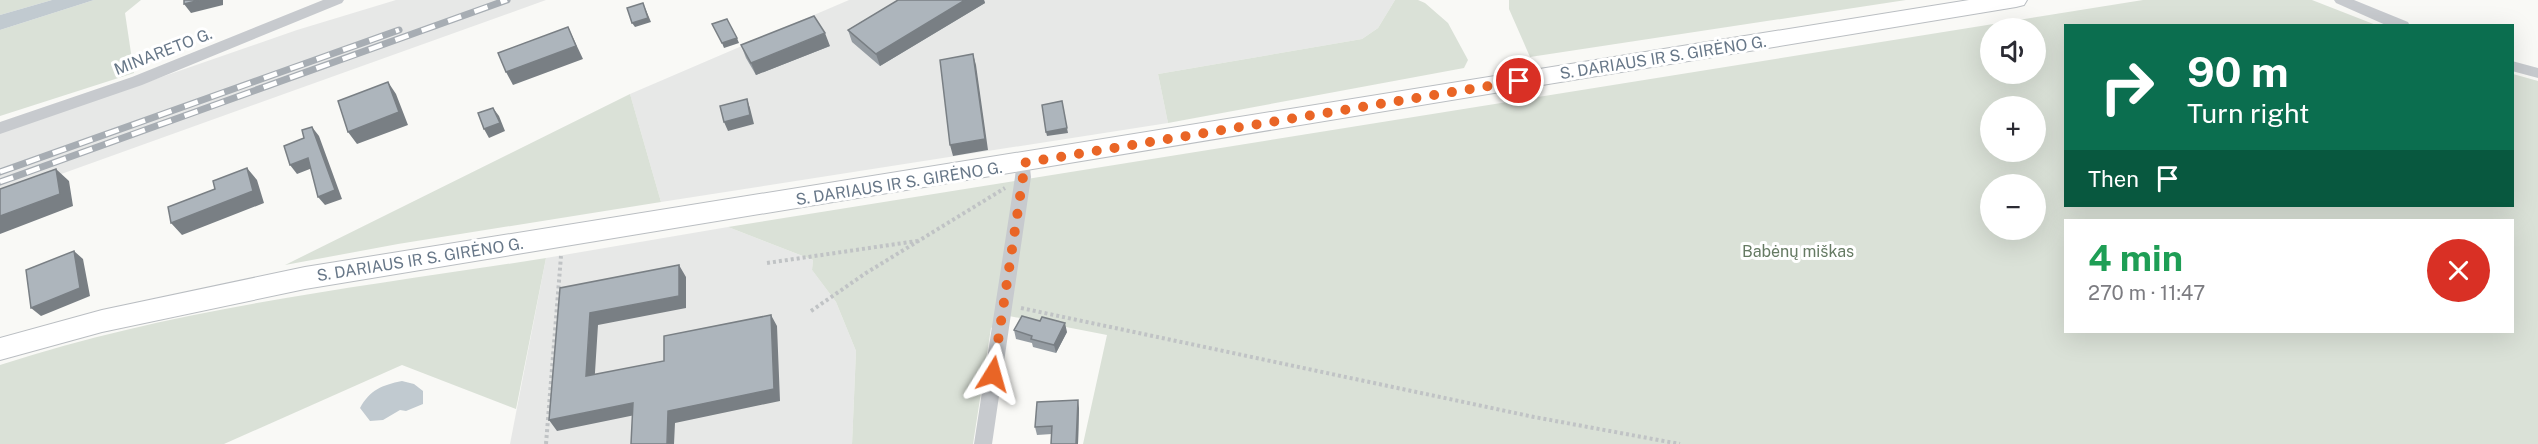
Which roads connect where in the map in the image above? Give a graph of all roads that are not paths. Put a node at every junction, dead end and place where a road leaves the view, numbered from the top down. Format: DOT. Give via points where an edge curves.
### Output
graph roads {
  1 [pos="337,0"];
  2 [pos="2016,0"];
  3 [pos="2341,0"];
  4 [pos="2398,24"];
  5 [pos="2514,67"];
  6 [pos="2538,73"];
  7 [pos="0,128"];
  8 [pos="1023,170"];
  9 [pos="0,349"];
  10 [pos="983,444"];
  1 -- 7 [label="street, MINARETO G." via="137,81"];
  2 -- 8 [label="main road, S. DARIAUS IR S. GIRĖNO G."];
  3 -- 4 [label="street"];
  5 -- 6 [label="street"];
  8 -- 9 [label="main road, S. DARIAUS IR S. GIRĖNO G." via="563,236 305,278 196,299"];
  8 -- 10 [label="street"];
}
